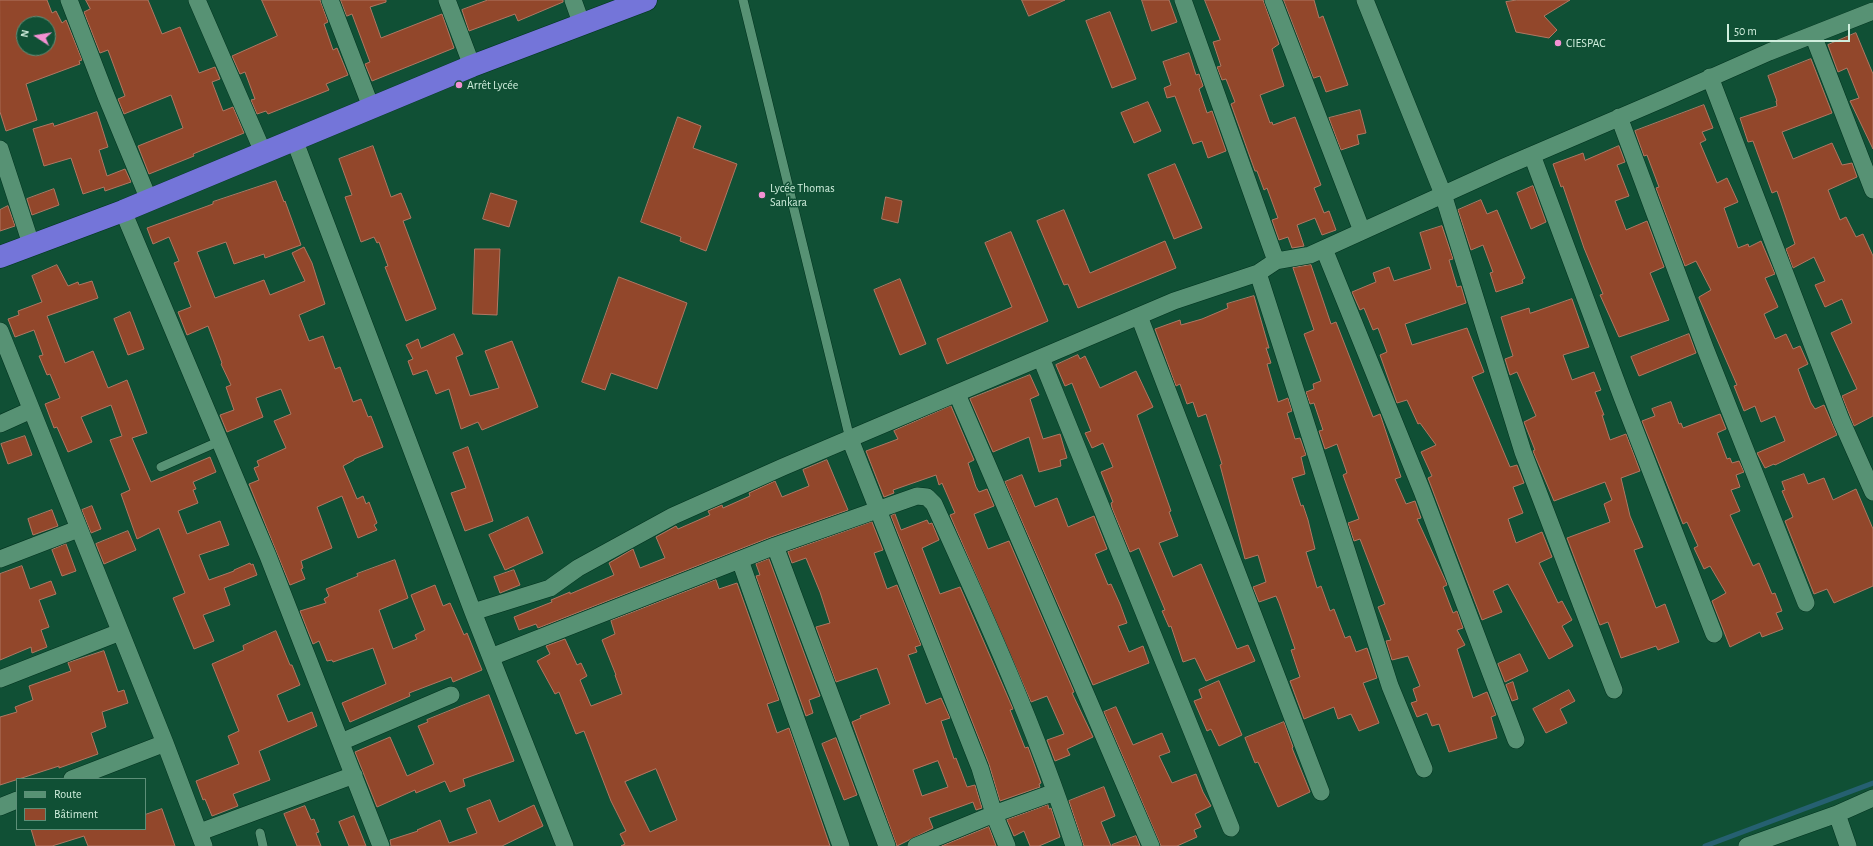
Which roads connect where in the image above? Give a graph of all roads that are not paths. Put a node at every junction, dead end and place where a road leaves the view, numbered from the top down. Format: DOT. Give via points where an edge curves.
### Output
graph roads {
  1 [pos="69,0"];
  2 [pos="197,0"];
  3 [pos="330,0"];
  4 [pos="447,0"];
  5 [pos="573,0"];
  6 [pos="646,0"];
  7 [pos="743,0"];
  8 [pos="1183,0"];
  9 [pos="1272,0"];
  10 [pos="1366,0"];
  11 [pos="1873,11"];
  12 [pos="582,25"];
  13 [pos="1813,35"];
  14 [pos="472,66"];
  15 [pos="1710,77"];
  16 [pos="371,107"];
  17 [pos="1619,117"];
  18 [pos="294,139"];
  19 [pos="0,149"];
  20 [pos="263,152"];
  21 [pos="1532,155"];
  22 [pos="1873,190"];
  23 [pos="1443,194"];
  24 [pos="149,200"];
  25 [pos="123,210"];
  26 [pos="1362,232"];
  27 [pos="31,244"];
  28 [pos="1324,249"];
  29 [pos="0,257"];
  30 [pos="1276,261"];
  31 [pos="1258,273"];
  32 [pos="1139,316"];
  33 [pos="0,331"];
  34 [pos="1041,358"];
  35 [pos="957,394"];
  36 [pos="31,410"];
  37 [pos="0,424"];
  38 [pos="850,439"];
  39 [pos="220,441"];
  40 [pos="161,467"];
  41 [pos="1873,492"];
  42 [pos="877,509"];
  43 [pos="78,528"];
  44 [pos="775,546"];
  45 [pos="0,559"];
  46 [pos="740,560"];
  47 [pos="1806,602"];
  48 [pos="473,612"];
  49 [pos="120,632"];
  50 [pos="1714,634"];
  51 [pos="491,658"];
  52 [pos="0,679"];
  53 [pos="1614,690"];
  54 [pos="451,695"];
  55 [pos="1516,740"];
  56 [pos="341,742"];
  57 [pos="165,743"];
  58 [pos="1424,770"];
  59 [pos="354,775"];
  60 [pos="75,778"];
  61 [pos="1055,792"];
  62 [pos="1321,792"];
  63 [pos="1873,798"];
  64 [pos="16,800"];
  65 [pos="0,807"];
  66 [pos="994,814"];
  67 [pos="1837,814"];
  68 [pos="1231,828"];
  69 [pos="260,834"];
  70 [pos="202,839"];
  71 [pos="1071,845"];
  72 [pos="263,846"];
  73 [pos="381,846"];
  74 [pos="565,846"];
  75 [pos="841,846"];
  76 [pos="887,846"];
  77 [pos="916,846"];
  78 [pos="1007,846"];
  79 [pos="1151,846"];
  80 [pos="1747,846"];
  81 [pos="1848,846"];
  1 -- 24 [label="street"];
  2 -- 20 [label="street"];
  3 -- 16 [label="street"];
  4 -- 14 [label="street"];
  5 -- 12 [label="street"];
  6 -- 12 [label="highway"];
  7 -- 38 [label="lane"];
  8 -- 30 [label="street"];
  9 -- 26 [label="street"];
  10 -- 23 [label="street"];
  11 -- 13 [label="street"];
  12 -- 14 [label="highway"];
  13 -- 15 [label="street"];
  13 -- 22 [label="street"];
  14 -- 16 [label="highway"];
  15 -- 17 [label="street"];
  15 -- 41 [label="street" via="1841,420"];
  16 -- 18 [label="highway"];
  17 -- 21 [label="street"];
  17 -- 47 [label="street" via="1705,348"];
  18 -- 20 [label="highway"];
  18 -- 48 [label="street"];
  19 -- 27 [label="street"];
  20 -- 24 [label="highway"];
  21 -- 23 [label="street"];
  21 -- 50 [label="street"];
  23 -- 26 [label="street"];
  23 -- 53 [label="street" via="1523,452"];
  24 -- 25 [label="highway"];
  25 -- 27 [label="highway"];
  25 -- 39 [label="street"];
  26 -- 28 [label="street"];
  27 -- 29 [label="highway"];
  28 -- 30 [label="street" via="1310,255"];
  28 -- 55 [label="street" via="1422,490"];
  30 -- 31 [label="street"];
  31 -- 32 [label="street" via="1174,301"];
  31 -- 58 [label="street" via="1390,686"];
  32 -- 34 [label="street"];
  32 -- 62 [label="street"];
  33 -- 36 [label="street"];
  34 -- 35 [label="street"];
  34 -- 68 [label="street"];
  35 -- 38 [label="street"];
  35 -- 79 [label="street"];
  36 -- 37 [label="street"];
  36 -- 43 [label="street"];
  38 -- 42 [label="street"];
  38 -- 48 [label="street" via="672,516 578,568 550,588"];
  39 -- 40 [label="lane"];
  39 -- 56 [label="street"];
  42 -- 44 [label="street"];
  42 -- 61 [label="street" via="917,496 927,497 934,504 995,637"];
  42 -- 66 [label="street" via="980,768"];
  43 -- 45 [label="street"];
  43 -- 49 [label="street"];
  44 -- 46 [label="street"];
  44 -- 76 [label="street"];
  46 -- 51 [label="street"];
  46 -- 75 [label="street"];
  48 -- 51 [label="street"];
  49 -- 52 [label="street"];
  49 -- 57 [label="street"];
  51 -- 74 [label="street"];
  54 -- 56 [label="street"];
  56 -- 59 [label="street"];
  57 -- 60 [label="street"];
  57 -- 70 [label="street"];
  59 -- 70 [label="street"];
  59 -- 73 [label="street"];
  61 -- 66 [label="street"];
  61 -- 71 [label="street"];
  63 -- 67 [label="street"];
  64 -- 65 [label="street"];
  66 -- 77 [label="street"];
  66 -- 78 [label="street"];
  67 -- 80 [label="street"];
  67 -- 81 [label="street"];
  69 -- 72 [label="lane"];
}
